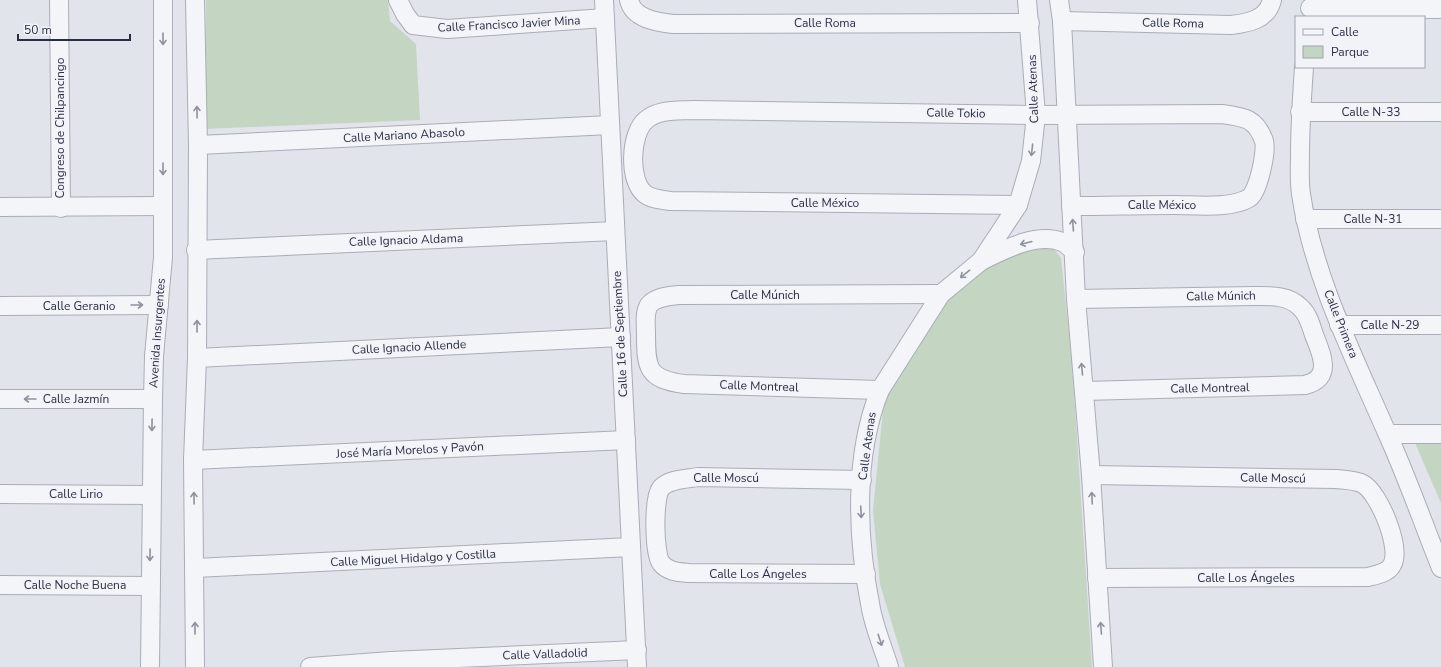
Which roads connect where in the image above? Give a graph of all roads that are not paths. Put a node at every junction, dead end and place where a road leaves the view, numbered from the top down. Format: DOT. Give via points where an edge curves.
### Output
graph roads {
  1 [pos="59,0"];
  2 [pos="163,0"];
  3 [pos="195,0"];
  4 [pos="398,0"];
  5 [pos="604,0"];
  6 [pos="629,0"];
  7 [pos="1027,0"];
  8 [pos="1059,0"];
  9 [pos="1272,0"];
  10 [pos="1310,8"];
  11 [pos="1441,8"];
  12 [pos="604,18"];
  13 [pos="1062,21"];
  14 [pos="1030,23"];
  15 [pos="1304,68"];
  16 [pos="1300,112"];
  17 [pos="1441,112"];
  18 [pos="1066,114"];
  19 [pos="1036,115"];
  20 [pos="610,125"];
  21 [pos="198,145"];
  22 [pos="638,184"];
  23 [pos="1251,198"];
  24 [pos="1018,205"];
  25 [pos="163,206"];
  26 [pos="1071,206"];
  27 [pos="0,207"];
  28 [pos="60,208"];
  29 [pos="1306,219"];
  30 [pos="1441,219"];
  31 [pos="615,231"];
  32 [pos="196,250"];
  33 [pos="1075,252"];
  34 [pos="981,261"];
  35 [pos="940,294"];
  36 [pos="1076,299"];
  37 [pos="159,305"];
  38 [pos="0,306"];
  39 [pos="1339,325"];
  40 [pos="1441,325"];
  41 [pos="620,337"];
  42 [pos="197,358"];
  43 [pos="648,362"];
  44 [pos="1324,364"];
  45 [pos="880,390"];
  46 [pos="1084,391"];
  47 [pos="0,399"];
  48 [pos="153,400"];
  49 [pos="1388,434"];
  50 [pos="1441,434"];
  51 [pos="626,440"];
  52 [pos="193,460"];
  53 [pos="1091,475"];
  54 [pos="862,480"];
  55 [pos="0,494"];
  56 [pos="151,495"];
  57 [pos="1435,536"];
  58 [pos="631,547"];
  59 [pos="657,556"];
  60 [pos="1392,566"];
  61 [pos="196,568"];
  62 [pos="1441,568"];
  63 [pos="866,574"];
  64 [pos="1097,578"];
  65 [pos="0,585"];
  66 [pos="150,586"];
  67 [pos="637,659"];
  68 [pos="391,664"];
  69 [pos="150,667"];
  70 [pos="195,667"];
  71 [pos="310,667"];
  72 [pos="889,667"];
  73 [pos="1103,667"];
  1 -- 28 [label="street, Congreso de Chilpancingo"];
  2 -- 25 [label="street, Avenida Insurgentes, one-way"];
  21 -- 3 [label="street, one-way"];
  4 -- 12 [label="street, Calle Francisco Javier Mina" via="413,25 447,29"];
  5 -- 12 [label="street, Calle 16 de Septiembre"];
  6 -- 14 [label="street, Calle Roma" via="635,11 644,18 673,24"];
  7 -- 14 [label="street, Calle Atenas"];
  8 -- 13 [label="street"];
  9 -- 13 [label="street, Calle Roma" via="1264,15 1252,22 1231,25"];
  10 -- 11 [label="street"];
  12 -- 20 [label="street, Calle 16 de Septiembre"];
  13 -- 18 [label="street"];
  14 -- 19 [label="street, Calle Atenas"];
  15 -- 16 [label="street, Calle Primera"];
  16 -- 17 [label="street, Calle N-33"];
  16 -- 29 [label="street, Calle Primera" via="1300,193"];
  18 -- 19 [label="street, Calle Tokio"];
  18 -- 23 [label="street, Calle Tokio" via="1222,114 1251,121 1260,130 1265,144 1256,189"];
  18 -- 26 [label="street"];
  19 -- 22 [label="street, Calle Tokio" via="670,111 656,114 646,120 639,130 634,144 634,170"];
  19 -- 24 [label="street, Calle Atenas, one-way" via="1031,161"];
  20 -- 21 [label="street, Calle Mariano Abasolo"];
  20 -- 31 [label="street, Calle 16 de Septiembre"];
  21 -- 32 [label="street"];
  22 -- 24 [label="street, Calle México" via="645,194 656,199 685,202"];
  23 -- 26 [label="street, Calle México" via="1241,202 1220,204"];
  24 -- 34 [label="street, Calle Atenas"];
  25 -- 28 [label="street"];
  25 -- 37 [label="street, Avenida Insurgentes" via="163,257"];
  33 -- 26 [label="street, one-way"];
  27 -- 28 [label="street"];
  29 -- 30 [label="street, Calle N-31"];
  29 -- 39 [label="street, Calle Primera"];
  31 -- 32 [label="street, Calle Ignacio Aldama"];
  31 -- 41 [label="street, Calle 16 de Septiembre"];
  42 -- 32 [label="street, one-way"];
  33 -- 34 [label="street, Calle Atenas, one-way" via="1063,242 1051,239 1037,240"];
  33 -- 36 [label="street"];
  34 -- 35 [label="street, Calle Atenas, one-way"];
  35 -- 43 [label="street, Calle Múnich" via="667,296 649,305 646,315"];
  35 -- 45 [label="street, Calle Atenas"];
  36 -- 44 [label="street, Calle Múnich" via="1254,296 1289,299 1307,316"];
  46 -- 36 [label="street, one-way"];
  38 -- 37 [label="street, Calle Geranio, one-way"];
  37 -- 48 [label="street, Avenida Insurgentes"];
  39 -- 40 [label="street, Calle N-29"];
  39 -- 49 [label="street, Calle Primera"];
  41 -- 42 [label="street, Calle Ignacio Allende"];
  41 -- 51 [label="street, Calle 16 de Septiembre"];
  42 -- 52 [label="street"];
  43 -- 45 [label="street, Calle Montreal" via="653,373 661,380 684,384"];
  44 -- 46 [label="street, Calle Montreal" via="1321,375 1314,383 1305,385"];
  45 -- 54 [label="street, Calle Atenas" via="867,431"];
  46 -- 53 [label="street"];
  48 -- 47 [label="street, Calle Jazmín, one-way"];
  48 -- 56 [label="street, Avenida Insurgentes, one-way"];
  49 -- 50 [label="street"];
  49 -- 57 [label="street, Calle Primera"];
  51 -- 52 [label="street, José María Morelos y Pavón"];
  51 -- 58 [label="street, Calle 16 de Septiembre"];
  61 -- 52 [label="street, one-way"];
  53 -- 60 [label="street, Calle Moscú" via="1353,480 1371,490 1377,499 1394,542"];
  64 -- 53 [label="street, one-way"];
  54 -- 59 [label="street, Calle Moscú" via="698,477 671,482 660,488 656,499"];
  54 -- 63 [label="street, Calle Atenas, one-way" via="862,535"];
  55 -- 56 [label="street, Calle Lirio"];
  56 -- 66 [label="street, Avenida Insurgentes, one-way"];
  57 -- 62 [label="street, Calle Primera"];
  58 -- 61 [label="street, Calle Miguel Hidalgo y Costilla"];
  58 -- 67 [label="street, Calle 16 de Septiembre"];
  59 -- 63 [label="street, Calle Los Ángeles" via="667,568 689,573"];
  60 -- 64 [label="street, Calle Los Ángeles" via="1382,574 1368,577"];
  70 -- 61 [label="street, one-way"];
  63 -- 72 [label="street, Calle Atenas, one-way" via="871,610"];
  73 -- 64 [label="street, one-way"];
  65 -- 66 [label="street, Calle Noche Buena"];
  66 -- 69 [label="street, Avenida Insurgentes"];
  67 -- 68 [label="street, Calle Valladolid"];
  68 -- 71 [label="street, Calle Valladolid"];
}
